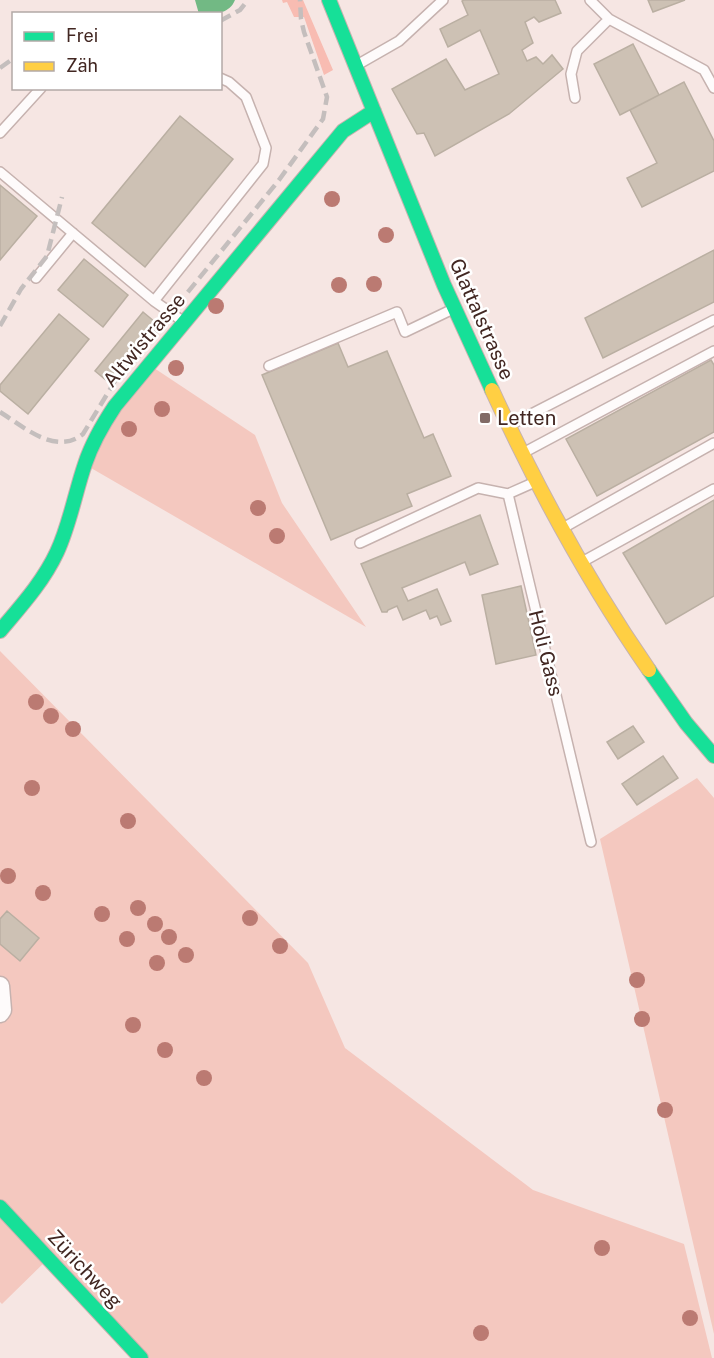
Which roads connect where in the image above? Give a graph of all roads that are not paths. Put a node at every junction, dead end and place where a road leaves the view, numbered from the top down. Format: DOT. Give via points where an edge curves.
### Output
graph roads {
  1 [pos="329,0"];
  2 [pos="443,0"];
  3 [pos="590,0"];
  4 [pos="609,19"];
  5 [pos="355,66"];
  6 [pos="222,79"];
  7 [pos="714,88"];
  8 [pos="38,90"];
  9 [pos="575,98"];
  10 [pos="374,111"];
  11 [pos="0,133"];
  12 [pos="0,172"];
  13 [pos="74,232"];
  14 [pos="36,278"];
  15 [pos="154,301"];
  16 [pos="455,308"];
  17 [pos="714,320"];
  18 [pos="185,323"];
  19 [pos="714,351"];
  20 [pos="269,366"];
  21 [pos="508,426"];
  22 [pos="714,443"];
  23 [pos="521,453"];
  24 [pos="536,482"];
  25 [pos="714,489"];
  26 [pos="508,494"];
  27 [pos="561,529"];
  28 [pos="360,543"];
  29 [pos="580,563"];
  30 [pos="0,631"];
  31 [pos="714,756"];
  32 [pos="591,842"];
  33 [pos="0,986"];
  34 [pos="0,1013"];
  35 [pos="0,1207"];
  36 [pos="141,1358"];
  1 -- 5 [label="street, Glattalstrasse"];
  2 -- 5 [label="lane" via="399,41"];
  3 -- 4 [label="lane"];
  4 -- 7 [label="lane" via="704,70"];
  4 -- 9 [label="lane" via="577,51 571,74"];
  5 -- 10 [label="street, Glattalstrasse"];
  6 -- 15 [label="lane" via="246,97 266,148 263,164"];
  8 -- 11 [label="lane"];
  10 -- 16 [label="street, Glattalstrasse"];
  10 -- 18 [label="street, Altwistrasse" via="343,131"];
  12 -- 13 [label="lane"];
  13 -- 14 [label="lane"];
  13 -- 15 [label="lane"];
  15 -- 18 [label="lane"];
  16 -- 20 [label="lane" via="405,332 397,312"];
  16 -- 21 [label="street, Glattalstrasse"];
  17 -- 21 [label="lane"];
  18 -- 30 [label="street, Altwistrasse" via="102,425 56,554 37,587"];
  19 -- 23 [label="lane"];
  21 -- 23 [label="street, Glattalstrasse"];
  22 -- 27 [label="lane"];
  23 -- 24 [label="street, Glattalstrasse"];
  24 -- 26 [label="lane"];
  24 -- 27 [label="street, Glattalstrasse"];
  25 -- 29 [label="lane"];
  26 -- 28 [label="lane" via="478,488"];
  26 -- 32 [label="lane, Holi Gass"];
  27 -- 29 [label="street, Glattalstrasse"];
  29 -- 31 [label="street, Glattalstrasse" via="679,713"];
  33 -- 34 [label="street"];
  35 -- 36 [label="street, Zürichweg"];
}
